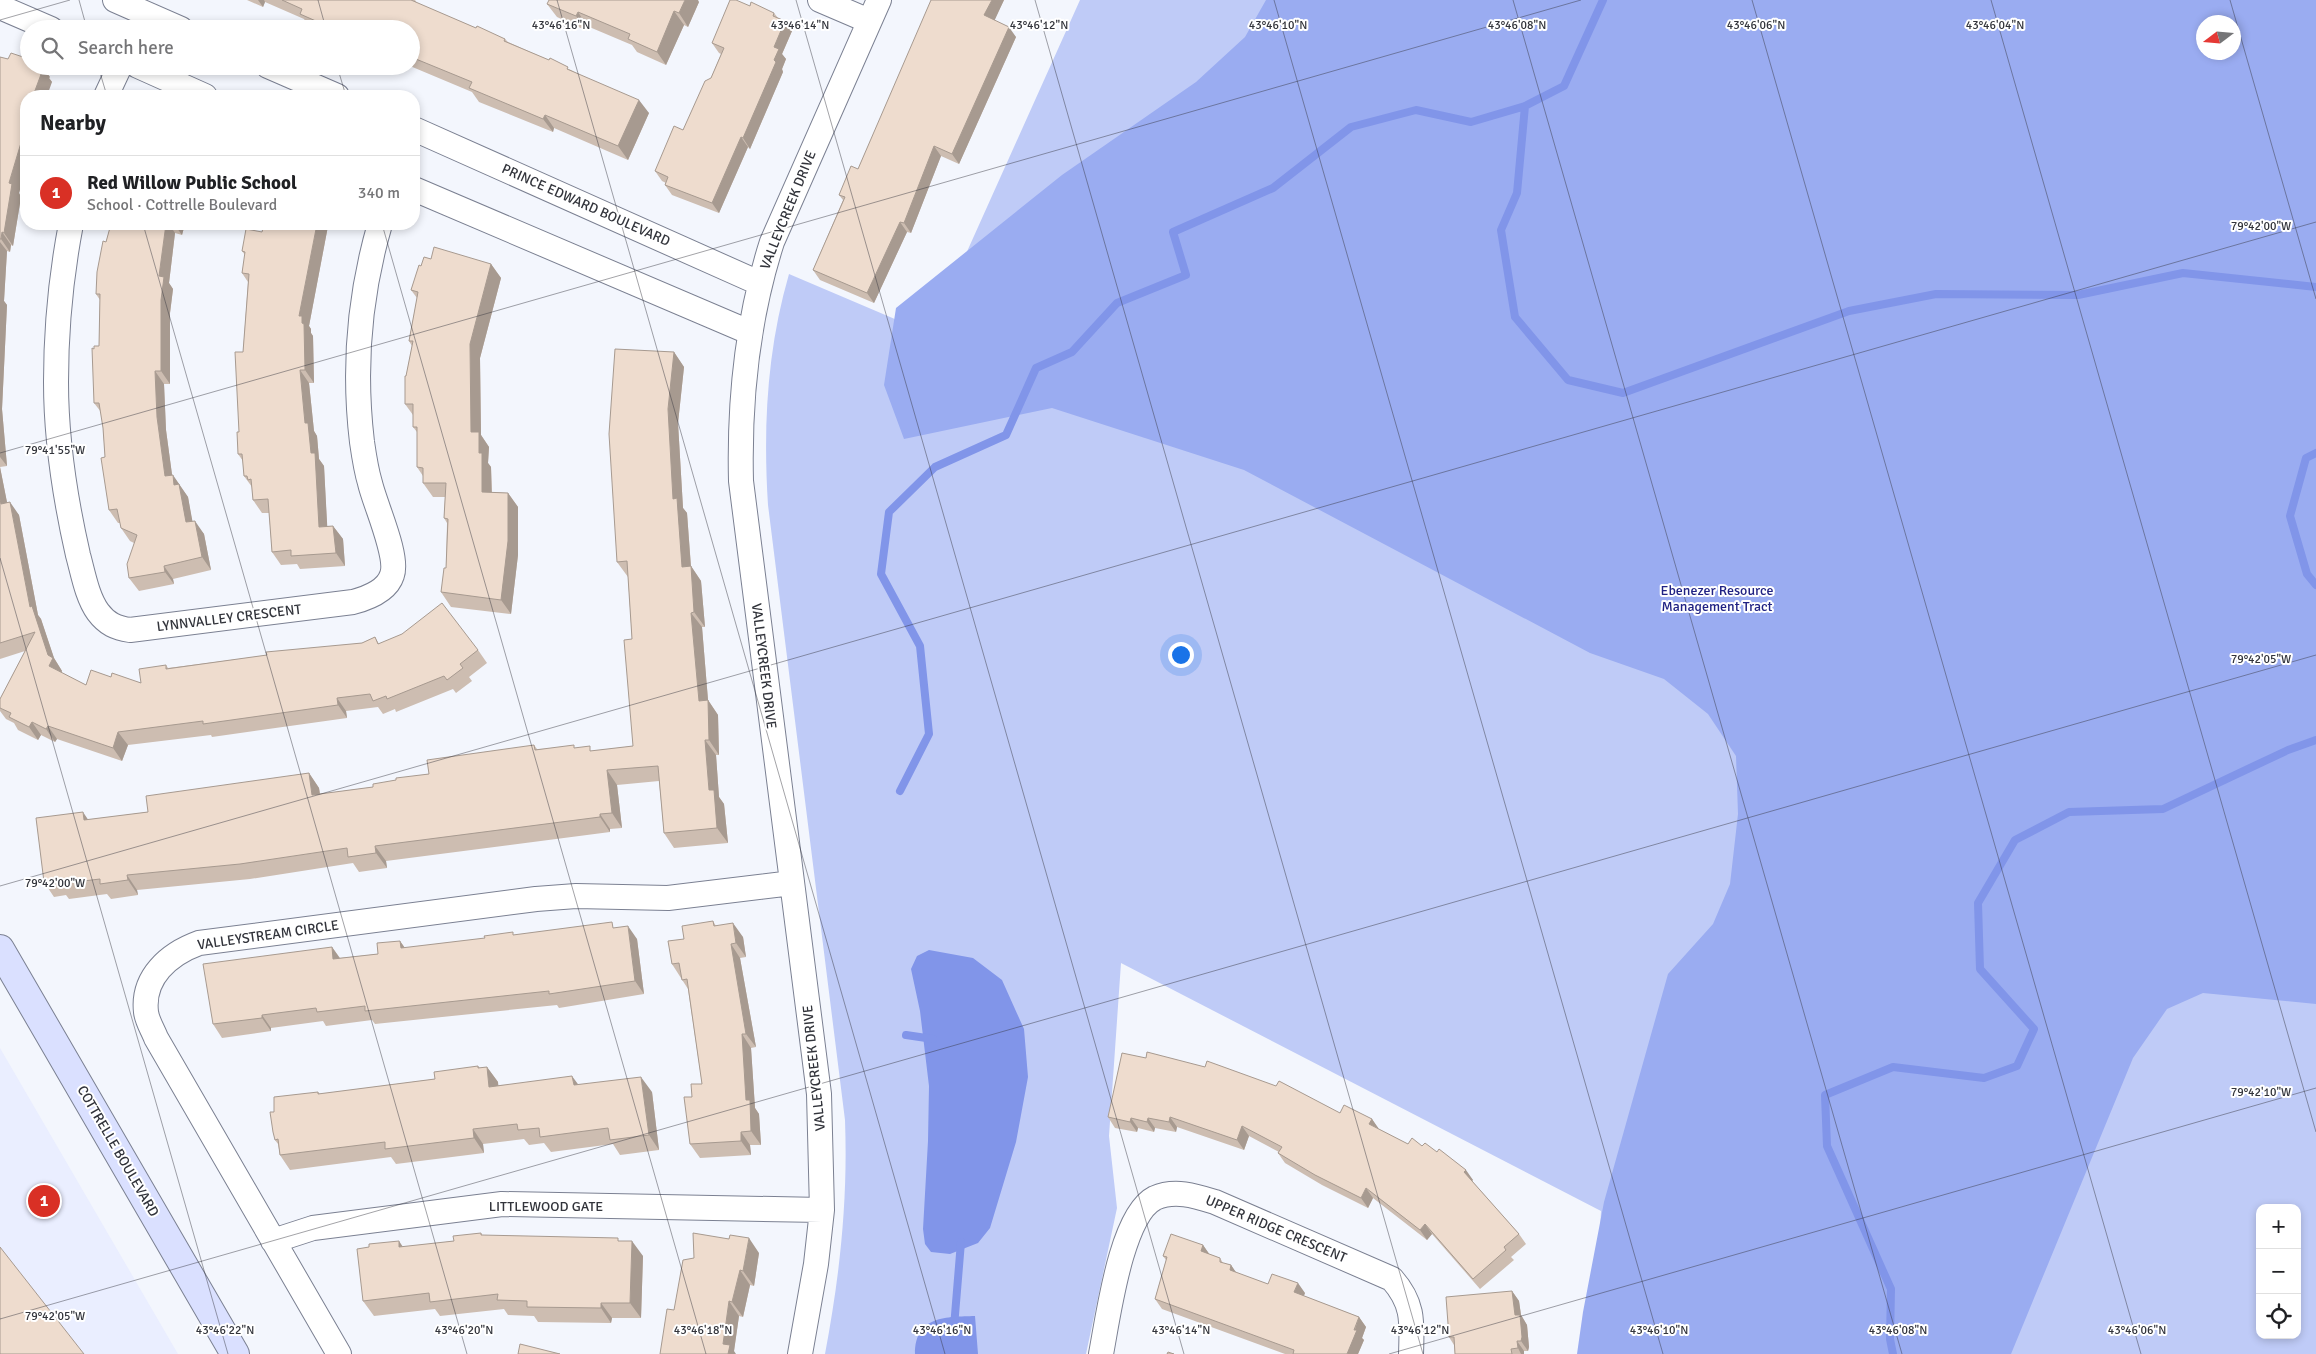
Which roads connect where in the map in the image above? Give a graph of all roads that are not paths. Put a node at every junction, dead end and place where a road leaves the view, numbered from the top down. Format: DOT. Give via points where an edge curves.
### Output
graph roads {
  1 [pos="116,0"];
  2 [pos="820,0"];
  3 [pos="0,7"];
  4 [pos="874,11"];
  5 [pos="30,20"];
  6 [pos="140,20"];
  7 [pos="116,75"];
  8 [pos="158,75"];
  9 [pos="289,75"];
  10 [pos="109,90"];
  11 [pos="192,90"];
  12 [pos="324,90"];
  13 [pos="420,132"];
  14 [pos="420,192"];
  15 [pos="70,230"];
  16 [pos="378,230"];
  17 [pos="759,283"];
  18 [pos="749,332"];
  19 [pos="792,883"];
  20 [pos="0,949"];
  21 [pos="822,1210"];
  22 [pos="273,1241"];
  23 [pos="235,1354"];
  24 [pos="339,1354"];
  25 [pos="800,1354"];
  26 [pos="1101,1354"];
  27 [pos="1411,1354"];
  1 -- 6 [label="street"];
  2 -- 4 [label="street"];
  3 -- 5 [label="street"];
  4 -- 17 [label="street, VALLEYCREEK DRIVE" via="772,242"];
  7 -- 10 [label="street"];
  8 -- 11 [label="street"];
  9 -- 12 [label="street"];
  13 -- 17 [label="street, PRINCE EDWARD BOULEVARD"];
  14 -- 18 [label="street"];
  15 -- 16 [label="street, LYNNVALLEY CRESCENT" via="60,289 56,381 66,495 85,580 97,611 112,625 130,630 353,602 375,595 386,585 392,574 393,558 370,483 363,444 357,366 365,280"];
  17 -- 18 [label="street, VALLEYCREEK DRIVE"];
  18 -- 19 [label="street, VALLEYCREEK DRIVE" via="741,405 741,481"];
  19 -- 21 [label="street, VALLEYCREEK DRIVE" via="819,1094"];
  19 -- 22 [label="street, VALLEYSTREAM CIRCLE" via="668,898 576,896 536,899 198,943 172,956 156,972 148,990 146,1013 156,1038"];
  20 -- 23 [label="main road, COTTRELLE BOULEVARD"];
  21 -- 22 [label="street, LITTLEWOOD GATE" via="502,1204 312,1228"];
  21 -- 25 [label="street, VALLEYCREEK DRIVE"];
  22 -- 24 [label="street, VALLEYSTREAM CIRCLE"];
  26 -- 27 [label="street, UPPER RIDGE CRESCENT" via="1129,1230 1141,1209 1155,1198 1174,1193 1215,1202 1392,1279 1404,1292 1411,1310"];
}
